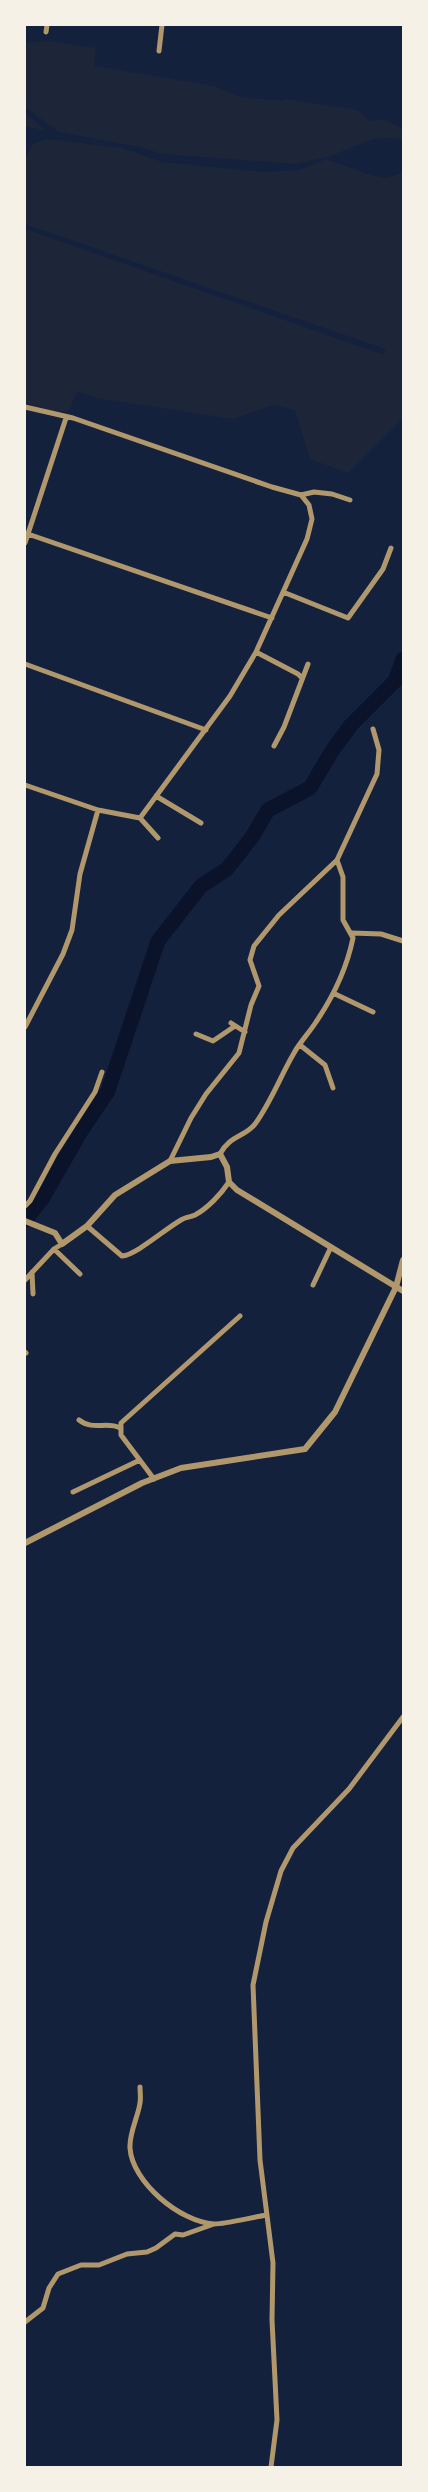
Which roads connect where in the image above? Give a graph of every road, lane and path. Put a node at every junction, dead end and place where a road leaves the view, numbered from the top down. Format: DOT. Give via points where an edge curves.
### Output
graph roads {
  1 [pos="47,25"];
  2 [pos="162,25"];
  3 [pos="46,32"];
  4 [pos="159,51"];
  5 [pos="25,407"];
  6 [pos="66,418"];
  7 [pos="301,495"];
  8 [pos="350,500"];
  9 [pos="27,533"];
  10 [pos="25,543"];
  11 [pos="392,548"];
  12 [pos="283,592"];
  13 [pos="272,618"];
  14 [pos="256,652"];
  15 [pos="25,664"];
  16 [pos="308,664"];
  17 [pos="302,678"];
  18 [pos="373,729"];
  19 [pos="206,730"];
  20 [pos="274,746"];
  21 [pos="25,785"];
  22 [pos="156,796"];
  23 [pos="98,810"];
  24 [pos="140,818"];
  25 [pos="201,822"];
  26 [pos="158,838"];
  27 [pos="337,860"];
  28 [pos="352,933"];
  29 [pos="403,941"];
  30 [pos="333,993"];
  31 [pos="373,1012"];
  32 [pos="25,1027"];
  33 [pos="245,1032"];
  34 [pos="196,1034"];
  35 [pos="300,1045"];
  36 [pos="102,1072"];
  37 [pos="333,1088"];
  38 [pos="220,1154"];
  39 [pos="170,1161"];
  40 [pos="229,1182"];
  41 [pos="25,1206"];
  42 [pos="27,1222"];
  43 [pos="87,1226"];
  44 [pos="62,1244"];
  45 [pos="331,1247"];
  46 [pos="54,1249"];
  47 [pos="403,1260"];
  48 [pos="32,1272"];
  49 [pos="80,1274"];
  50 [pos="25,1280"];
  51 [pos="313,1285"];
  52 [pos="396,1287"];
  53 [pos="403,1291"];
  54 [pos="33,1294"];
  55 [pos="240,1316"];
  56 [pos="79,1420"];
  57 [pos="120,1428"];
  58 [pos="140,1460"];
  59 [pos="154,1478"];
  60 [pos="73,1492"];
  61 [pos="25,1543"];
  62 [pos="403,1718"];
  63 [pos="140,2087"];
  64 [pos="267,2215"];
  65 [pos="215,2224"];
  66 [pos="25,2322"];
  67 [pos="272,2467"];
  1 -- 3 [label="street"];
  2 -- 4 [label="street"];
  5 -- 6 [label="street"];
  6 -- 7 [label="street"];
  6 -- 9 [label="street"];
  7 -- 8 [label="street" via="314,492"];
  7 -- 12 [label="street" via="310,505 312,518 307,539"];
  9 -- 10 [label="street"];
  9 -- 13 [label="street"];
  11 -- 12 [label="street" via="383,569 348,618"];
  12 -- 13 [label="street"];
  13 -- 14 [label="street"];
  14 -- 17 [label="street"];
  14 -- 19 [label="street"];
  15 -- 19 [label="street"];
  16 -- 17 [label="street"];
  17 -- 20 [label="street"];
  18 -- 27 [label="street" via="379,750 377,774"];
  19 -- 22 [label="street"];
  21 -- 23 [label="street"];
  22 -- 24 [label="street"];
  22 -- 25 [label="street"];
  23 -- 24 [label="street"];
  23 -- 32 [label="street" via="80,874 72,930"];
  24 -- 26 [label="street"];
  27 -- 28 [label="street" via="343,877 342,920"];
  27 -- 33 [label="street" via="279,915 254,946 250,960 259,986"];
  28 -- 29 [label="street" via="381,934"];
  28 -- 30 [label="street" via="350,950"];
  30 -- 31 [label="street"];
  30 -- 35 [label="street"];
  33 -- 34 [label="street" via="233,1024 213,1041"];
  33 -- 39 [label="street" via="239,1053 206,1094"];
  35 -- 37 [label="street" via="325,1065"];
  35 -- 38 [label="street" via="274,1095 253,1126 232,1138"];
  36 -- 41 [label="street" via="95,1092"];
  38 -- 39 [label="street"];
  38 -- 40 [label="street" via="227,1167"];
  39 -- 43 [label="street" via="115,1195"];
  40 -- 43 [label="street" via="195,1215 171,1226 130,1256 122,1256"];
  40 -- 45 [label="street" via="252,1201"];
  42 -- 44 [label="street" via="55,1233"];
  43 -- 44 [label="street"];
  44 -- 46 [label="street"];
  45 -- 51 [label="street"];
  45 -- 52 [label="street"];
  46 -- 48 [label="street"];
  46 -- 49 [label="street"];
  47 -- 52 [label="street"];
  48 -- 50 [label="street"];
  48 -- 54 [label="street"];
  52 -- 53 [label="street"];
  52 -- 59 [label="street" via="335,1412 305,1449 181,1468"];
  55 -- 57 [label="street" via="121,1422"];
  56 -- 57 [label="street" via="90,1426 113,1424"];
  57 -- 58 [label="street" via="121,1435"];
  58 -- 59 [label="street"];
  58 -- 60 [label="street"];
  59 -- 61 [label="street"];
  62 -- 64 [label="street" via="349,1789 293,1848 281,1871 266,1922 253,1986 260,2160"];
  63 -- 65 [label="street" via="140,2103 130,2148 136,2170 150,2190 180,2212"];
  64 -- 65 [label="street"];
  64 -- 67 [label="street" via="273,2264 272,2320 277,2393"];
  65 -- 66 [label="street" via="183,2235 175,2234 148,2252 127,2254 99,2265 81,2265 58,2274 49,2288 43,2308"];
}
